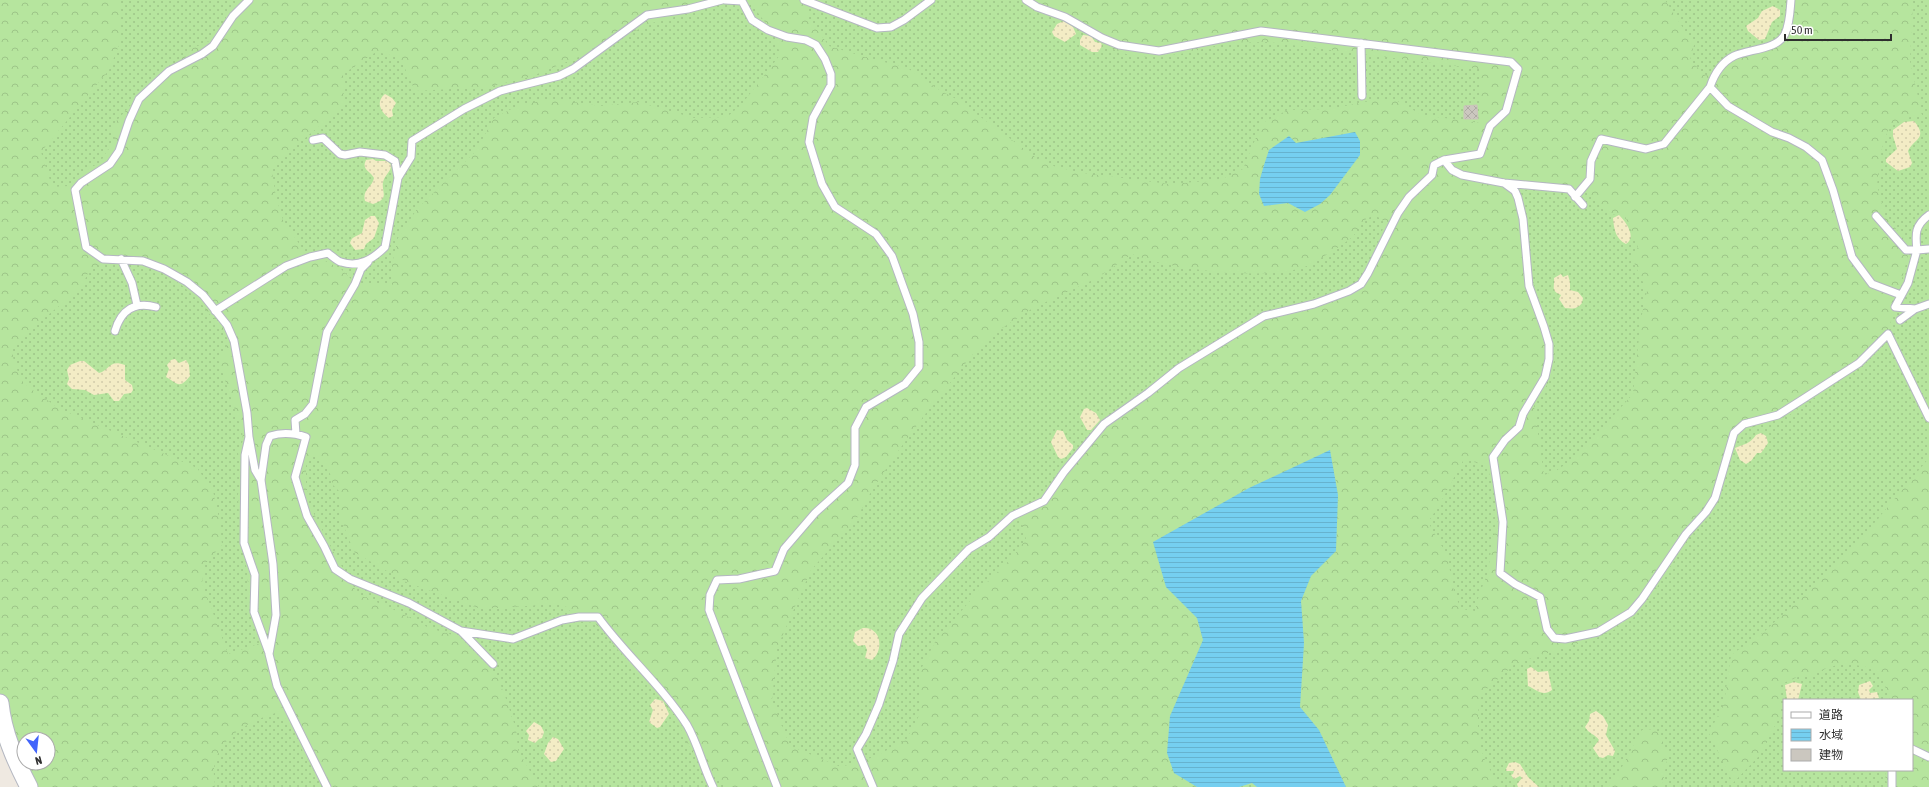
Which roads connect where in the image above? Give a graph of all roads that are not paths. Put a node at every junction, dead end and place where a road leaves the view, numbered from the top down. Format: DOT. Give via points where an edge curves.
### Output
graph roads {
  1 [pos="249,0"];
  2 [pos="723,0"];
  3 [pos="804,0"];
  4 [pos="931,0"];
  5 [pos="1026,0"];
  6 [pos="1791,0"];
  7 [pos="1361,42"];
  8 [pos="1710,87"];
  9 [pos="1362,96"];
  10 [pos="313,140"];
  11 [pos="1444,160"];
  12 [pos="398,178"];
  13 [pos="1504,183"];
  14 [pos="1575,197"];
  15 [pos="1583,205"];
  16 [pos="1876,216"];
  17 [pos="1929,216"];
  18 [pos="1929,249"];
  19 [pos="1917,250"];
  20 [pos="121,259"];
  21 [pos="369,262"];
  22 [pos="1901,295"];
  23 [pos="1929,304"];
  24 [pos="137,305"];
  25 [pos="156,307"];
  26 [pos="1915,308"];
  27 [pos="215,311"];
  28 [pos="1900,320"];
  29 [pos="116,331"];
  30 [pos="1929,418"];
  31 [pos="296,434"];
  32 [pos="249,437"];
  33 [pos="261,480"];
  34 [pos="461,631"];
  35 [pos="269,654"];
  36 [pos="493,664"];
  37 [pos="0,703"];
  38 [pos="1913,749"];
  39 [pos="1929,757"];
  40 [pos="1892,771"];
  41 [pos="29,787"];
  42 [pos="327,787"];
  43 [pos="713,787"];
  44 [pos="777,787"];
  45 [pos="873,787"];
  46 [pos="1892,787"];
  1 -- 20 [label="lane" via="233,16 213,46 169,71 139,100 128,121 119,151 110,164 75,190 86,247 103,260"];
  2 -- 12 [label="lane" via="688,9 647,15 573,69 559,76 500,91 464,109 412,141 411,157"];
  2 -- 44 [label="lane" via="742,1 752,20 768,30 816,45 825,59 831,74 831,85 813,118 809,142 822,184 835,207 876,234 892,256 911,308 919,342 919,367 905,384 866,407 855,428 855,465 848,482 815,513 784,549 775,571 739,579 717,580 710,595 709,610"];
  3 -- 4 [label="lane" via="877,28 891,27"];
  5 -- 7 [label="lane" via="1108,40 1159,51 1260,31"];
  6 -- 8 [label="lane" via="1790,17 1784,34 1777,42 1733,56 1714,74"];
  7 -- 9 [label="lane"];
  7 -- 11 [label="lane" via="1511,62 1518,69 1506,111 1490,126 1480,154"];
  8 -- 14 [label="lane" via="1664,144 1646,149 1601,139 1591,161 1590,179"];
  8 -- 22 [label="lane" via="1728,106 1772,132 1789,138 1822,160 1852,257 1872,284"];
  10 -- 12 [label="lane" via="323,138 340,154 360,152 385,155 395,161"];
  11 -- 13 [label="lane" via="1452,170 1462,175"];
  11 -- 45 [label="lane" via="1434,166 1432,175 1409,197 1398,213 1361,284 1314,304 1264,316 1179,368 1104,424 1064,472 1044,501 1012,516 989,537 969,549 922,598 899,634 879,704 857,749"];
  12 -- 21 [label="lane" via="385,247"];
  13 -- 14 [label="lane" via="1569,189"];
  13 -- 30 [label="lane" via="1515,191 1523,219 1530,286 1544,327 1548,359 1545,377 1523,414 1519,427 1505,440 1493,457 1503,522 1500,573 1540,597 1547,630 1554,638 1566,639 1598,632 1631,612 1715,498 1734,433 1744,424 1778,415 1800,402 1859,363 1888,334"];
  14 -- 15 [label="lane"];
  16 -- 19 [label="lane" via="1906,250"];
  17 -- 19 [label="lane" via="1920,222 1915,237"];
  18 -- 19 [label="lane"];
  19 -- 22 [label="lane" via="1908,283"];
  20 -- 24 [label="lane" via="132,283"];
  20 -- 27 [label="lane" via="143,260 164,269 203,295"];
  21 -- 27 [label="lane" via="340,262 328,253 310,257 286,266"];
  21 -- 31 [label="lane" via="361,268 355,284 327,332 313,404 305,414 295,420"];
  22 -- 26 [label="lane" via="1895,307"];
  23 -- 26 [label="lane"];
  24 -- 25 [label="lane"];
  24 -- 29 [label="lane" via="118,320"];
  26 -- 28 [label="lane"];
  27 -- 32 [label="lane" via="227,325 234,341 244,390"];
  31 -- 33 [label="lane" via="270,436 266,445"];
  31 -- 34 [label="lane" via="306,437 295,477 307,516 335,569 364,586 409,603"];
  32 -- 33 [label="lane" via="256,470"];
  32 -- 35 [label="lane" via="244,455 244,543 255,575 254,612"];
  33 -- 35 [label="lane" via="273,564 276,615"];
  34 -- 36 [label="lane"];
  34 -- 43 [label="lane" via="513,639 562,620 598,617 657,686 687,726"];
  35 -- 42 [label="lane" via="277,686"];
  37 -- 41 [label="street" via="2,719 14,757"];
  38 -- 39 [label="lane"];
  40 -- 46 [label="lane"];
}
